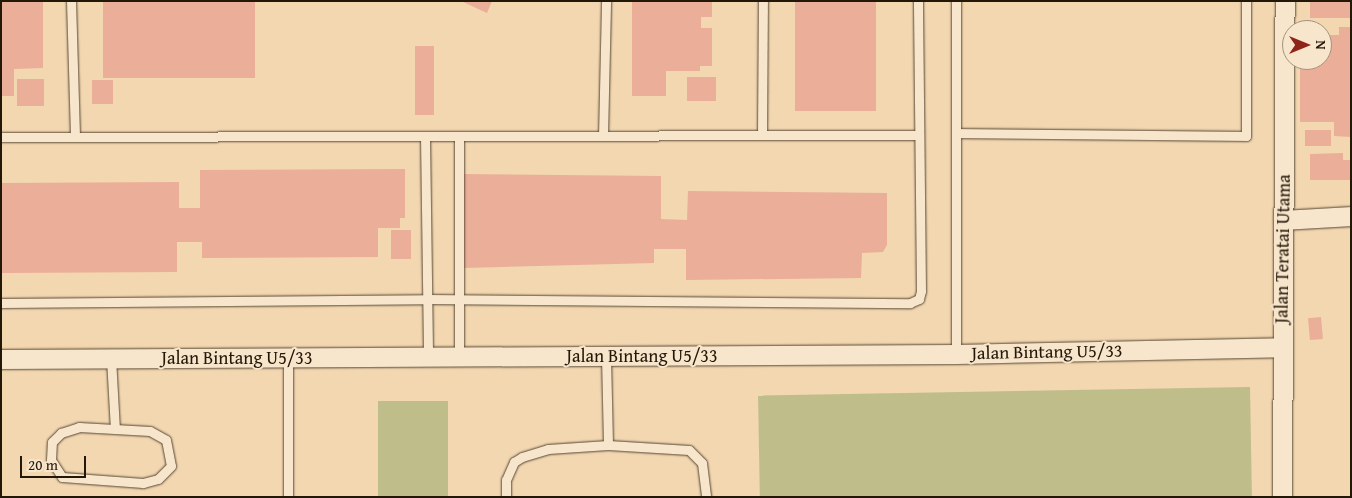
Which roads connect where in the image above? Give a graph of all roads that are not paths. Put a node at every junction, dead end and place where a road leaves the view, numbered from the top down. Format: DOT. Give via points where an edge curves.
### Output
graph roads {
  1 [pos="72,1"];
  2 [pos="606,1"];
  3 [pos="763,1"];
  4 [pos="918,1"];
  5 [pos="956,1"];
  6 [pos="1246,1"];
  7 [pos="1285,1"];
  8 [pos="956,133"];
  9 [pos="762,135"];
  10 [pos="916,135"];
  11 [pos="426,136"];
  12 [pos="458,136"];
  13 [pos="603,136"];
  14 [pos="1,137"];
  15 [pos="75,137"];
  16 [pos="1351,216"];
  17 [pos="1283,220"];
  18 [pos="428,298"];
  19 [pos="458,298"];
  20 [pos="1,303"];
  21 [pos="1282,347"];
  22 [pos="956,354"];
  23 [pos="428,356"];
  24 [pos="459,356"];
  25 [pos="606,356"];
  26 [pos="288,357"];
  27 [pos="111,358"];
  28 [pos="1,359"];
  29 [pos="115,429"];
  30 [pos="608,445"];
  31 [pos="288,497"];
  32 [pos="506,497"];
  33 [pos="706,497"];
  34 [pos="1282,497"];
  1 -- 15 [label="lane"];
  2 -- 13 [label="lane"];
  3 -- 9 [label="lane"];
  4 -- 10 [label="lane"];
  5 -- 8 [label="lane"];
  6 -- 8 [label="lane" via="1246,136"];
  7 -- 17 [label="street, Jalan Teratai Utama"];
  8 -- 22 [label="lane"];
  9 -- 10 [label="lane"];
  9 -- 13 [label="lane"];
  10 -- 19 [label="lane" via="919,299 910,302"];
  11 -- 12 [label="lane"];
  11 -- 15 [label="lane"];
  11 -- 18 [label="lane"];
  12 -- 13 [label="lane"];
  12 -- 19 [label="lane"];
  14 -- 15 [label="lane"];
  16 -- 17 [label="street"];
  17 -- 21 [label="street, Jalan Teratai Utama"];
  18 -- 19 [label="lane"];
  18 -- 20 [label="lane"];
  18 -- 23 [label="lane"];
  19 -- 24 [label="lane"];
  21 -- 22 [label="street, Jalan Bintang U5/33"];
  21 -- 34 [label="street, Jalan Teratai Utama"];
  22 -- 25 [label="street, Jalan Bintang U5/33"];
  23 -- 24 [label="street, Jalan Bintang U5/33"];
  23 -- 26 [label="street, Jalan Bintang U5/33"];
  24 -- 25 [label="street, Jalan Bintang U5/33"];
  25 -- 30 [label="lane"];
  26 -- 27 [label="street, Jalan Bintang U5/33"];
  26 -- 31 [label="lane"];
  27 -- 28 [label="street, Jalan Bintang U5/33"];
  27 -- 29 [label="lane"];
  29 -- 29 [label="lane" via="150,431 166,440 171,466 166,474 143,483 73,481 56,472 51,460 52,442 61,433 79,427"];
  30 -- 32 [label="lane" via="548,449 522,457 514,462 506,480"];
  30 -- 33 [label="lane" via="689,450 702,463"];
}
